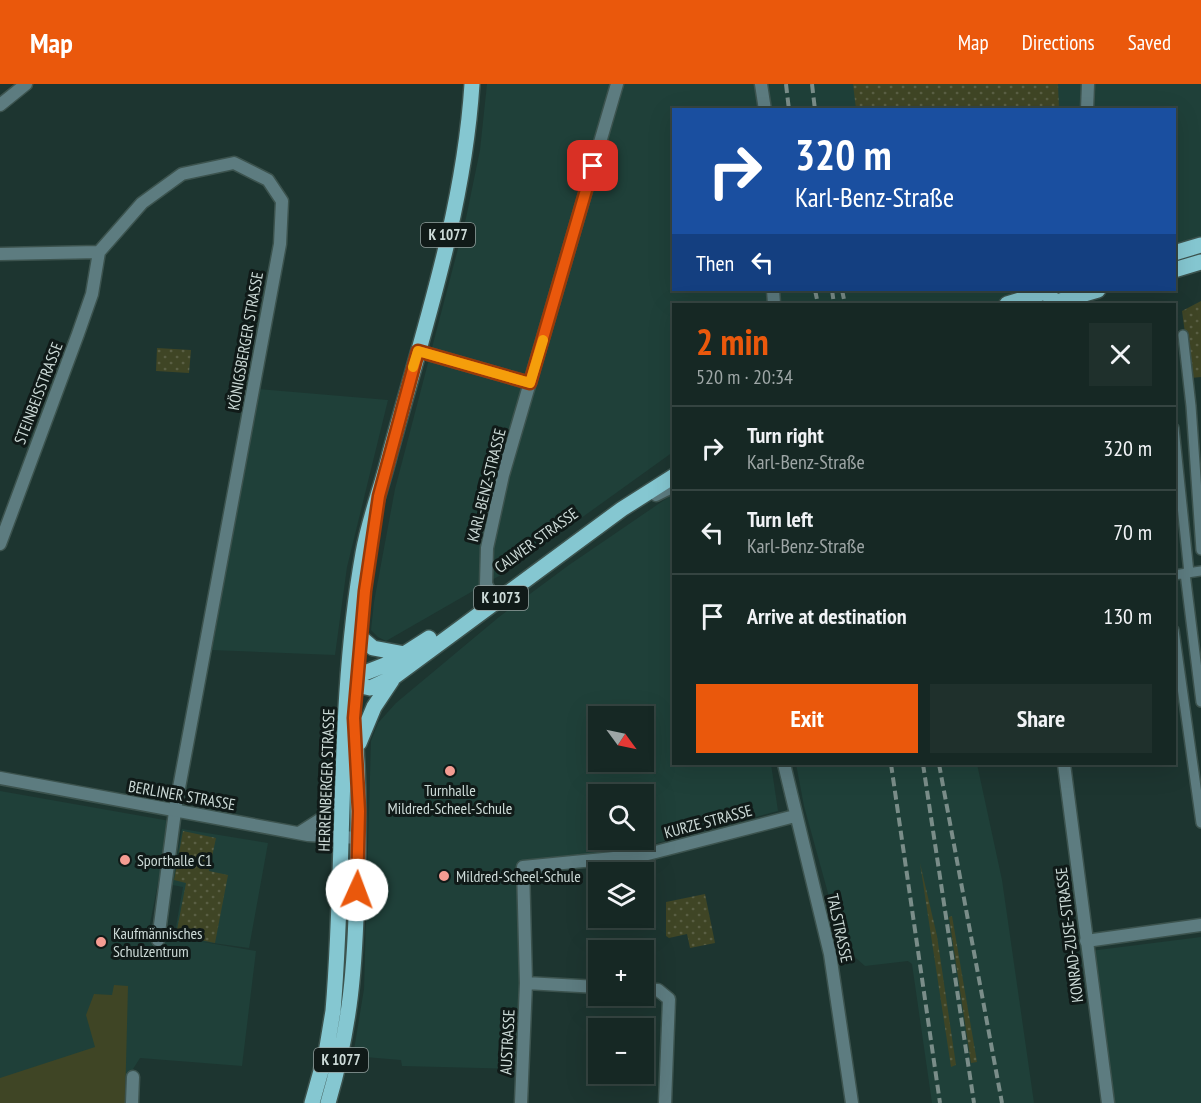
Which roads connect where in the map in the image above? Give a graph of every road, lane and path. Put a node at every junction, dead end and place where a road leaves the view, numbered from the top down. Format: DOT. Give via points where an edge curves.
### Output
graph roads {
  1 [pos="26,84"];
  2 [pos="472,84"];
  3 [pos="617,84"];
  4 [pos="761,84"];
  5 [pos="1088,84"];
  6 [pos="0,105"];
  7 [pos="765,108"];
  8 [pos="1087,108"];
  9 [pos="1201,245"];
  10 [pos="99,252"];
  11 [pos="1176,252"];
  12 [pos="0,254"];
  13 [pos="1201,262"];
  14 [pos="1176,269"];
  15 [pos="1049,291"];
  16 [pos="1095,291"];
  17 [pos="1009,303"];
  18 [pos="1053,303"];
  19 [pos="1183,335"];
  20 [pos="423,353"];
  21 [pos="530,383"];
  22 [pos="1176,450"];
  23 [pos="672,466"];
  24 [pos="672,477"];
  25 [pos="672,487"];
  26 [pos="379,496"];
  27 [pos="608,519"];
  28 [pos="0,544"];
  29 [pos="1201,550"];
  30 [pos="1201,571"];
  31 [pos="1187,573"];
  32 [pos="1176,575"];
  33 [pos="492,595"];
  34 [pos="360,637"];
  35 [pos="1176,644"];
  36 [pos="405,654"];
  37 [pos="394,677"];
  38 [pos="354,682"];
  39 [pos="1201,702"];
  40 [pos="357,748"];
  41 [pos="784,765"];
  42 [pos="1064,765"];
  43 [pos="0,778"];
  44 [pos="344,785"];
  45 [pos="175,810"];
  46 [pos="795,816"];
  47 [pos="1201,823"];
  48 [pos="299,833"];
  49 [pos="350,838"];
  50 [pos="523,867"];
  51 [pos="1201,925"];
  52 [pos="158,940"];
  53 [pos="1086,941"];
  54 [pos="526,983"];
  55 [pos="588,986"];
  56 [pos="654,990"];
  57 [pos="133,1077"];
  58 [pos="132,1103"];
  59 [pos="312,1103"];
  60 [pos="328,1103"];
  61 [pos="521,1103"];
  62 [pos="665,1103"];
  63 [pos="852,1103"];
  64 [pos="1108,1103"];
  1 -- 6 [label="street"];
  2 -- 20 [label="main road, HERRENBERGER STRASSE / K 1077" via="461,181"];
  3 -- 21 [label="street, KARL-BENZ-STRASSE"];
  4 -- 7 [label="street"];
  5 -- 8 [label="street"];
  9 -- 11 [label="main road"];
  10 -- 12 [label="street"];
  10 -- 28 [label="street, STEINBEISSTRASSE" via="92,294"];
  10 -- 45 [label="street, KÖNIGSBERGER STRASSE" via="142,203 182,174 234,164 268,180 282,201 280,244"];
  13 -- 14 [label="main road"];
  15 -- 17 [label="main road"];
  16 -- 18 [label="main road"];
  19 -- 29 [label="street"];
  20 -- 21 [label="street"];
  20 -- 26 [label="main road, HERRENBERGER STRASSE / K 1077"];
  21 -- 33 [label="street, KARL-BENZ-STRASSE" via="502,475 487,548 486,584"];
  22 -- 31 [label="street"];
  23 -- 33 [label="main road, CALWER STRASSE / K 1073"];
  24 -- 27 [label="main road, CALWER STRASSE / K 1073"];
  25 -- 27 [label="street, CALWER STRASSE" via="620,518"];
  26 -- 34 [label="main road, HERRENBERGER STRASSE / K 1077"];
  26 -- 38 [label="main road, HERRENBERGER STRASSE / K 1077" via="364,552"];
  27 -- 37 [label="main road, CALWER STRASSE / K 1073"];
  30 -- 31 [label="street"];
  31 -- 32 [label="street"];
  31 -- 39 [label="street"];
  33 -- 36 [label="main road, CALWER STRASSE / K 1073"];
  34 -- 36 [label="main road" via="373,648"];
  34 -- 38 [label="main road, HERRENBERGER STRASSE / K 1077"];
  35 -- 47 [label="street"];
  36 -- 38 [label="main road, CALWER STRASSE / K 1073"];
  37 -- 38 [label="main road, CALWER STRASSE / K 1073" via="370,688"];
  37 -- 40 [label="main road, K 1073" via="371,713"];
  38 -- 40 [label="main road, HERRENBERGER STRASSE / K 1077"];
  38 -- 44 [label="main road, HERRENBERGER STRASSE / K 1077"];
  40 -- 49 [label="main road, HERRENBERGER STRASSE / K 1077"];
  41 -- 46 [label="street, TALSTRASSE"];
  42 -- 53 [label="street, KONRAD-ZUSE-STRASSE"];
  43 -- 45 [label="street, BERLINER STRASSE"];
  44 -- 48 [label="street" via="324,817"];
  44 -- 49 [label="main road, HERRENBERGER STRASSE / K 1077"];
  45 -- 48 [label="street, BERLINER STRASSE"];
  45 -- 52 [label="street, KÖNIGSBERGER STRASSE"];
  46 -- 50 [label="street, KURZE STRASSE" via="644,855"];
  46 -- 63 [label="street, TALSTRASSE" via="830,954"];
  48 -- 49 [label="street, BERLINER STRASSE"];
  49 -- 59 [label="main road, HERRENBERGER STRASSE / K 1077" via="333,1011"];
  49 -- 60 [label="main road, HERRENBERGER STRASSE / K 1077" via="352,997"];
  50 -- 54 [label="street, AUSTRASSE"];
  51 -- 53 [label="street"];
  53 -- 64 [label="street, KONRAD-ZUSE-STRASSE"];
  54 -- 55 [label="street"];
  54 -- 61 [label="street, AUSTRASSE"];
  56 -- 62 [label="street" via="669,999"];
  57 -- 58 [label="street"];
}
